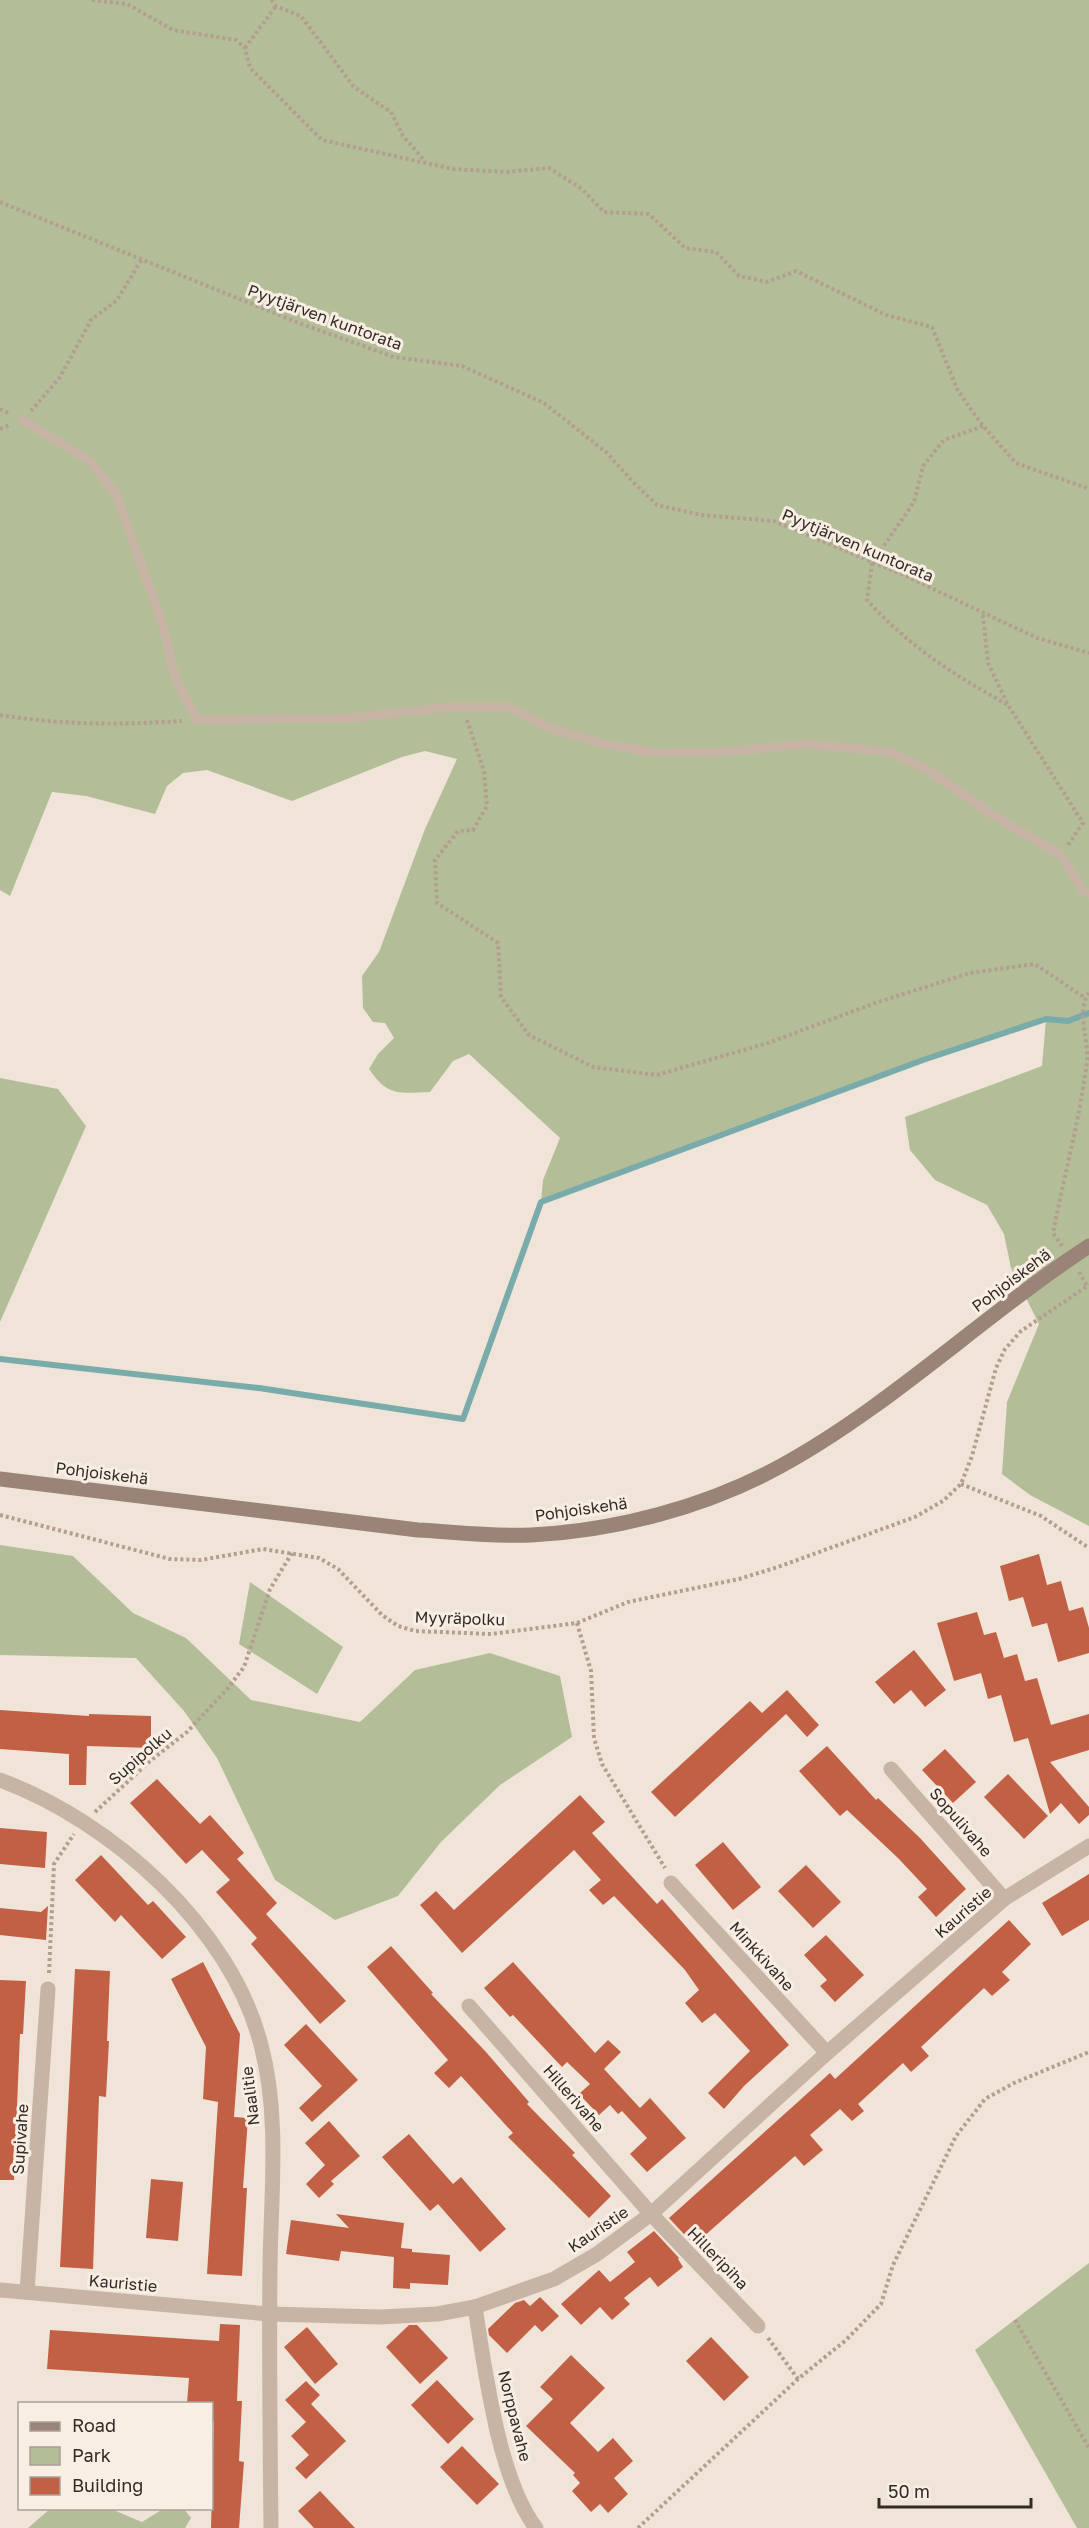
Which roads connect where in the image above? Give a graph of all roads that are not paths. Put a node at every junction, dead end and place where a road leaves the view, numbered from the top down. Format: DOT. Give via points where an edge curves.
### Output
graph roads {
  1 [pos="22,420"];
  2 [pos="1089,894"];
  3 [pos="1089,1246"];
  4 [pos="0,1479"];
  5 [pos="891,1769"];
  6 [pos="0,1780"];
  7 [pos="1089,1846"];
  8 [pos="671,1883"];
  9 [pos="1004,1899"];
  10 [pos="48,1989"];
  11 [pos="469,2006"];
  12 [pos="827,2053"];
  13 [pos="651,2214"];
  14 [pos="0,2290"];
  15 [pos="27,2292"];
  16 [pos="475,2307"];
  17 [pos="269,2314"];
  18 [pos="758,2326"];
  19 [pos="271,2528"];
  20 [pos="536,2528"];
  1 -- 2 [label="lane" via="90,461 116,494 164,626 175,678 197,720 352,718 463,706 508,707 552,729 656,753 724,752 806,744 891,752 930,771 993,815 1061,855 1083,891"];
  3 -- 4 [label="main road, Pohjoiskehä" via="839,1430 778,1467 709,1499 643,1518 551,1533 418,1530"];
  5 -- 9 [label="street, Sopulivahe"];
  6 -- 17 [label="street, Naalitie" via="33,1792 84,1822 146,1871 196,1920 238,1984 257,2034 272,2107"];
  7 -- 9 [label="street, Kauristie"];
  8 -- 12 [label="street, Minkkivahe"];
  9 -- 12 [label="street, Kauristie"];
  10 -- 15 [label="street, Supivahe"];
  11 -- 13 [label="street, Hillerivahe"];
  12 -- 13 [label="street, Kauristie"];
  13 -- 16 [label="street, Kauristie" via="597,2254 554,2279"];
  13 -- 18 [label="street, Hilleripiha"];
  14 -- 15 [label="street, Kauristie"];
  15 -- 17 [label="street, Kauristie"];
  16 -- 17 [label="street, Kauristie" via="380,2317"];
  16 -- 20 [label="street, Norppavahe" via="489,2397 510,2471 526,2514"];
  17 -- 19 [label="street, Naalitie"];
}
